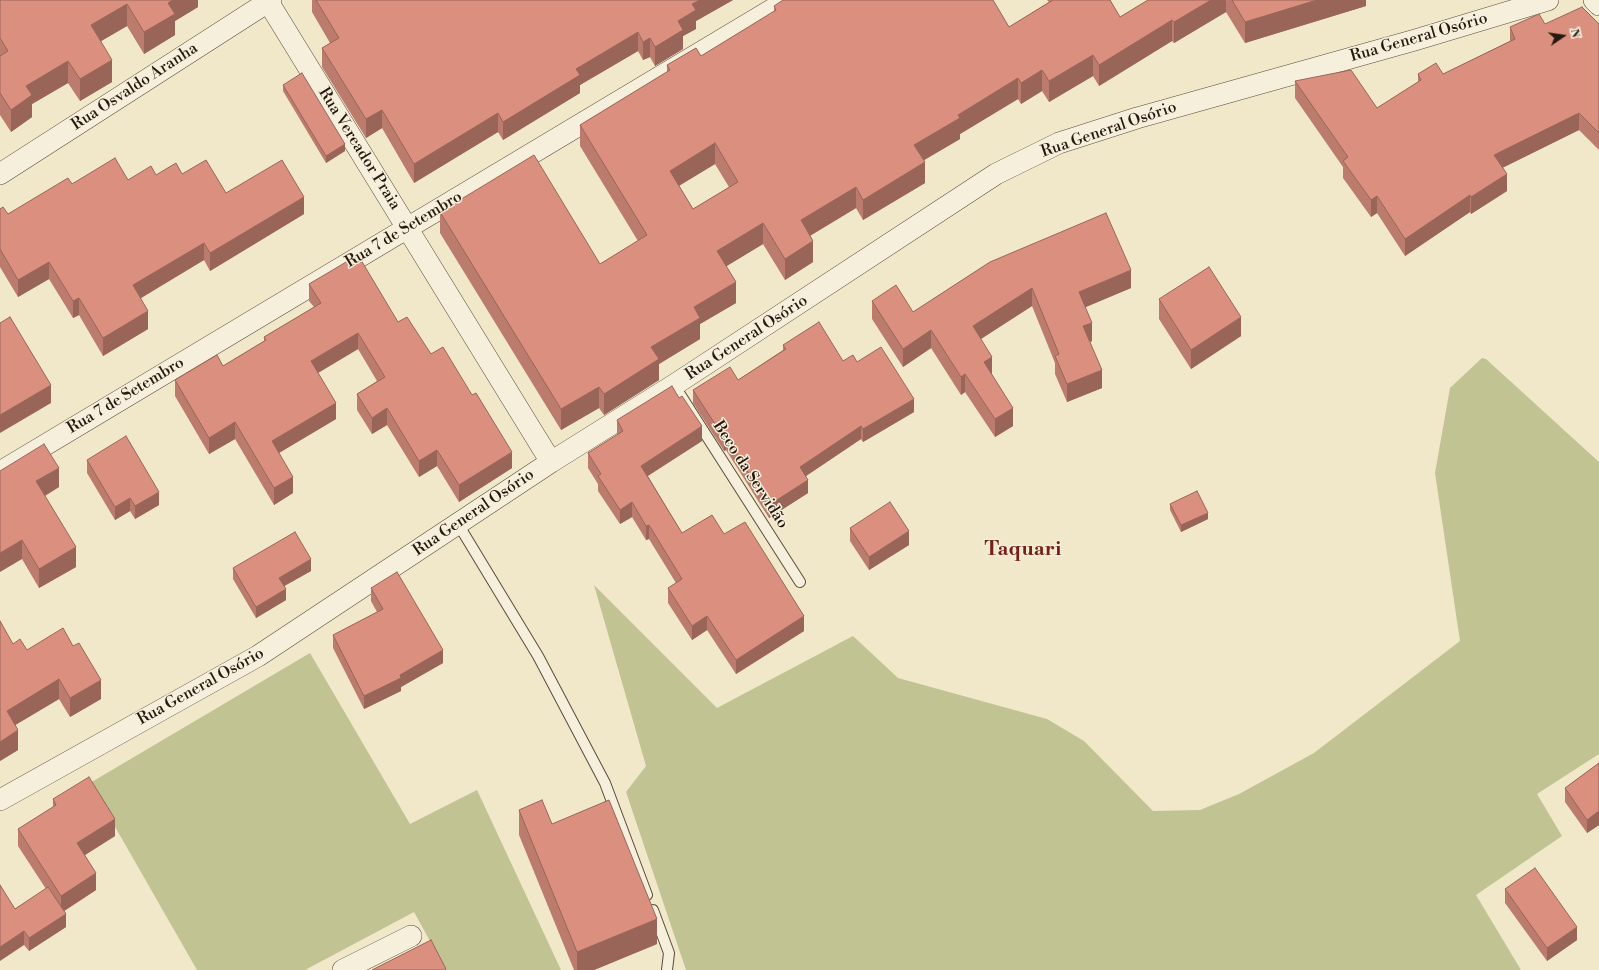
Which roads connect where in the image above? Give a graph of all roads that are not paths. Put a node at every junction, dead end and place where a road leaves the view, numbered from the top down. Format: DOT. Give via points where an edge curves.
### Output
graph roads {
  1 [pos="269,0"];
  2 [pos="788,0"];
  3 [pos="1548,0"];
  4 [pos="1594,0"];
  5 [pos="1599,5"];
  6 [pos="0,174"];
  7 [pos="408,228"];
  8 [pos="674,385"];
  9 [pos="551,462"];
  10 [pos="0,472"];
  11 [pos="458,524"];
  12 [pos="800,582"];
  13 [pos="0,800"];
  14 [pos="411,936"];
  15 [pos="342,970"];
  16 [pos="667,970"];
  1 -- 6 [label="street, Rua Osvaldo Aranha"];
  1 -- 7 [label="street, Rua Vereador Praia"];
  2 -- 7 [label="street, Rua 7 de Setembro"];
  3 -- 8 [label="street, Rua General Osório" via="1137,118 1059,143 996,174"];
  4 -- 5 [label="street"];
  7 -- 9 [label="street, Rua Vereador Praia"];
  7 -- 10 [label="street, Rua 7 de Setembro"];
  8 -- 9 [label="street, Rua General Osório"];
  8 -- 12 [label="lane, Beco da Servidão"];
  9 -- 11 [label="street, Rua General Osório"];
  11 -- 13 [label="street, Rua General Osório" via="258,656"];
  11 -- 16 [label="lane" via="538,656 605,783 669,954"];
  14 -- 15 [label="street"];
}
